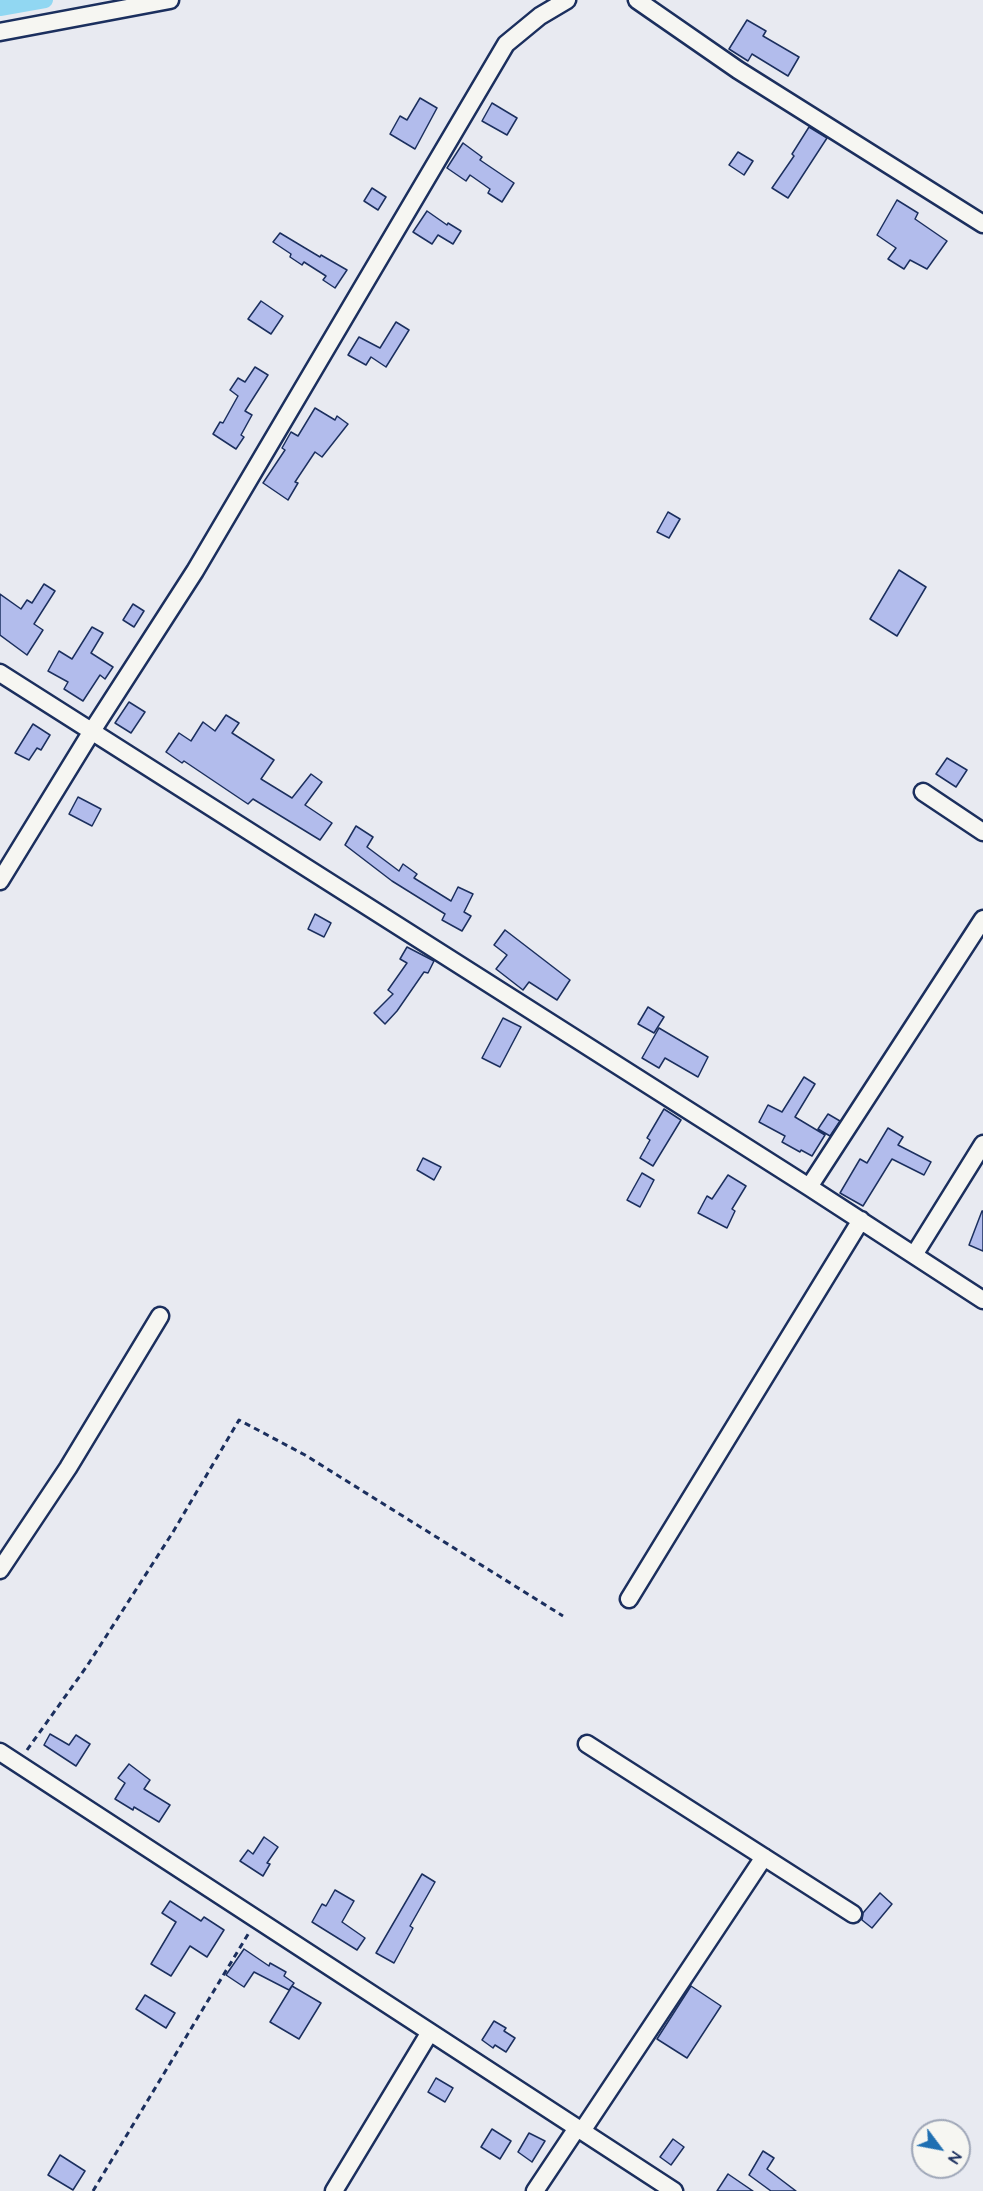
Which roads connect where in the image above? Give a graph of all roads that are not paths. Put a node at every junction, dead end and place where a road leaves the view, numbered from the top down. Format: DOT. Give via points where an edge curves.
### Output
graph roads {
  1 [pos="170,0"];
  2 [pos="567,0"];
  3 [pos="637,0"];
  4 [pos="0,32"];
  5 [pos="983,224"];
  6 [pos="0,673"];
  7 [pos="92,731"];
  8 [pos="923,792"];
  9 [pos="983,832"];
  10 [pos="0,881"];
  11 [pos="983,919"];
  12 [pos="983,1144"];
  13 [pos="809,1187"];
  14 [pos="861,1220"];
  15 [pos="914,1255"];
  16 [pos="983,1300"];
  17 [pos="160,1316"];
  18 [pos="0,1570"];
  19 [pos="629,1599"];
  20 [pos="587,1744"];
  21 [pos="0,1752"];
  22 [pos="764,1857"];
  23 [pos="854,1914"];
  24 [pos="430,2032"];
  25 [pos="580,2129"];
  26 [pos="334,2191"];
  27 [pos="535,2191"];
  28 [pos="673,2191"];
  1 -- 4 [label="street"];
  2 -- 7 [label="street" via="506,44 195,571"];
  3 -- 5 [label="street" via="738,70"];
  6 -- 7 [label="street"];
  7 -- 10 [label="street"];
  7 -- 13 [label="street"];
  8 -- 9 [label="street"];
  11 -- 13 [label="street"];
  12 -- 15 [label="street"];
  13 -- 14 [label="street"];
  14 -- 15 [label="street"];
  14 -- 19 [label="street"];
  15 -- 16 [label="street"];
  17 -- 18 [label="street" via="68,1468"];
  20 -- 22 [label="street"];
  21 -- 24 [label="street"];
  22 -- 23 [label="street"];
  22 -- 25 [label="street"];
  24 -- 25 [label="street"];
  24 -- 26 [label="street"];
  25 -- 27 [label="street"];
  25 -- 28 [label="street"];
}
